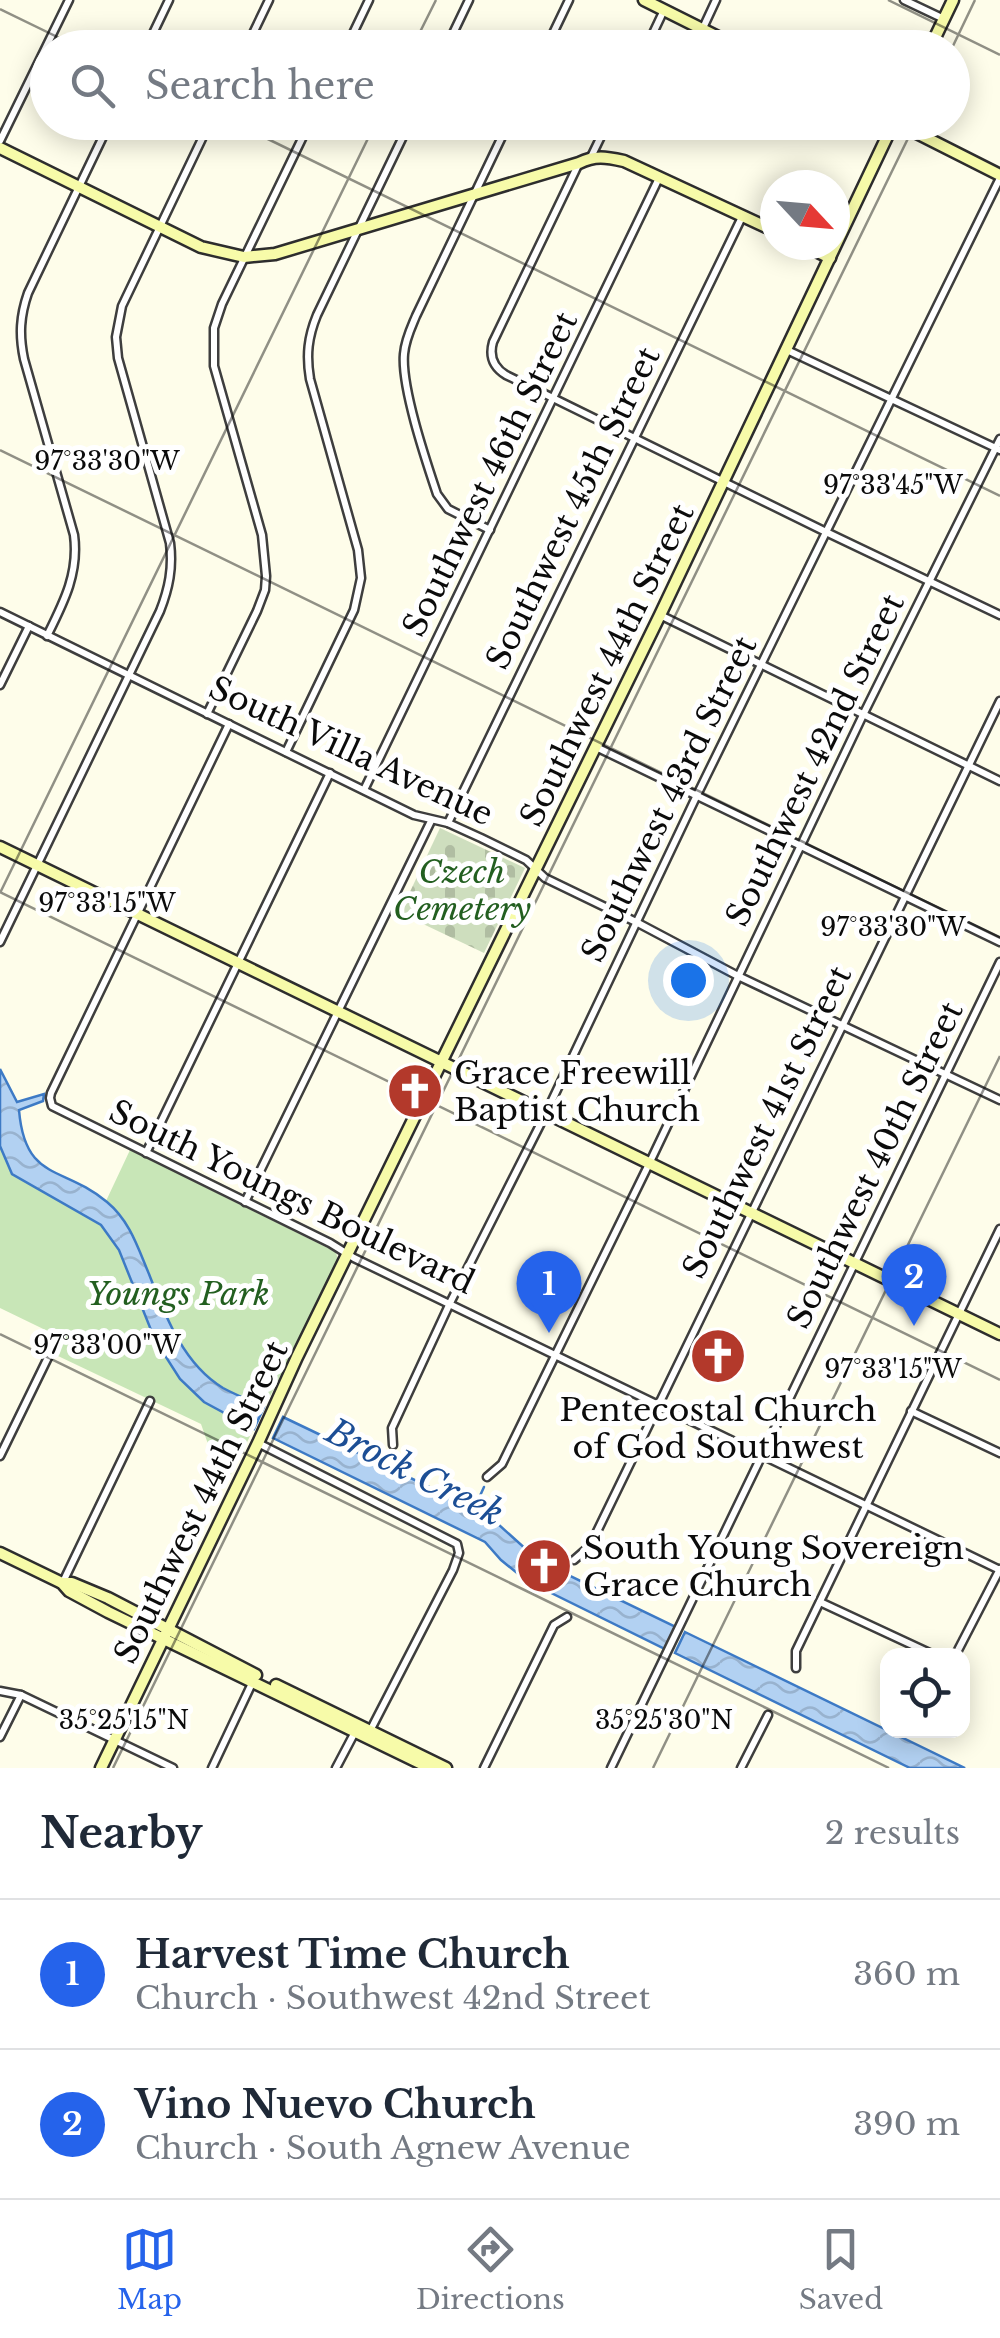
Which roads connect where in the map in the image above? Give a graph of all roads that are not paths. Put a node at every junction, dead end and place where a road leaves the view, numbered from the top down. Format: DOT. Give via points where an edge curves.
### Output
graph roads {
  1 [pos="68,0"];
  2 [pos="169,0"];
  3 [pos="270,0"];
  4 [pos="369,0"];
  5 [pos="469,0"];
  6 [pos="569,0"];
  7 [pos="644,0"];
  8 [pos="716,0"];
  9 [pos="904,0"];
  10 [pos="953,0"];
  11 [pos="664,10"];
  12 [pos="944,19"];
  13 [pos="702,29"];
  14 [pos="54,30"];
  15 [pos="155,30"];
  16 [pos="255,30"];
  17 [pos="355,30"];
  18 [pos="455,30"];
  19 [pos="555,30"];
  20 [pos="655,30"];
  21 [pos="939,30"];
  22 [pos="30,80"];
  23 [pos="101,140"];
  24 [pos="201,140"];
  25 [pos="301,140"];
  26 [pos="401,140"];
  27 [pos="501,140"];
  28 [pos="600,140"];
  29 [pos="886,140"];
  30 [pos="930,140"];
  31 [pos="0,144"];
  32 [pos="591,158"];
  33 [pos="579,164"];
  34 [pos="1000,176"];
  35 [pos="660,178"];
  36 [pos="79,186"];
  37 [pos="474,196"];
  38 [pos="743,216"];
  39 [pos="850,216"];
  40 [pos="760,224"];
  41 [pos="160,226"];
  42 [pos="358,229"];
  43 [pos="244,257"];
  44 [pos="829,260"];
  45 [pos="787,350"];
  46 [pos="554,398"];
  47 [pos="892,399"];
  48 [pos="635,438"];
  49 [pos="1000,439"];
  50 [pos="998,449"];
  51 [pos="723,482"];
  52 [pos="490,530"];
  53 [pos="826,532"];
  54 [pos="931,580"];
  55 [pos="0,612"];
  56 [pos="1000,614"];
  57 [pos="660,615"];
  58 [pos="29,626"];
  59 [pos="47,636"];
  60 [pos="761,666"];
  61 [pos="129,676"];
  62 [pos="0,684"];
  63 [pos="1000,701"];
  64 [pos="207,714"];
  65 [pos="864,715"];
  66 [pos="229,724"];
  67 [pos="594,746"];
  68 [pos="286,752"];
  69 [pos="968,766"];
  70 [pos="330,774"];
  71 [pos="1000,781"];
  72 [pos="364,790"];
  73 [pos="697,794"];
  74 [pos="431,821"];
  75 [pos="448,823"];
  76 [pos="801,846"];
  77 [pos="0,848"];
  78 [pos="37,866"];
  79 [pos="536,869"];
  80 [pos="905,894"];
  81 [pos="138,915"];
  82 [pos="636,922"];
  83 [pos="0,942"];
  84 [pos="1000,942"];
  85 [pos="1000,962"];
  86 [pos="238,963"];
  87 [pos="738,976"];
  88 [pos="339,1012"];
  89 [pos="842,1026"];
  90 [pos="441,1062"];
  91 [pos="946,1076"];
  92 [pos="1000,1100"];
  93 [pos="546,1113"];
  94 [pos="146,1153"];
  95 [pos="649,1164"];
  96 [pos="245,1202"];
  97 [pos="752,1214"];
  98 [pos="1000,1229"];
  99 [pos="348,1255"];
  100 [pos="855,1264"];
  101 [pos="450,1303"];
  102 [pos="960,1315"];
  103 [pos="1000,1334"];
  104 [pos="56,1341"];
  105 [pos="555,1353"];
  106 [pos="150,1401"];
  107 [pos="658,1404"];
  108 [pos="911,1411"];
  109 [pos="258,1443"];
  110 [pos="393,1445"];
  111 [pos="1000,1453"];
  112 [pos="763,1455"];
  113 [pos="0,1456"];
  114 [pos="488,1477"];
  115 [pos="866,1504"];
  116 [pos="0,1553"];
  117 [pos="574,1560"];
  118 [pos="1000,1569"];
  119 [pos="62,1583"];
  120 [pos="820,1602"];
  121 [pos="567,1617"];
  122 [pos="165,1634"];
  123 [pos="919,1648"];
  124 [pos="959,1648"];
  125 [pos="796,1668"];
  126 [pos="254,1678"];
  127 [pos="0,1691"];
  128 [pos="21,1695"];
  129 [pos="768,1716"];
  130 [pos="372,1731"];
  131 [pos="355,1732"];
  132 [pos="0,1737"];
  133 [pos="114,1740"];
  134 [pos="100,1768"];
  135 [pos="173,1768"];
  136 [pos="212,1768"];
  137 [pos="336,1768"];
  138 [pos="430,1768"];
  139 [pos="446,1768"];
  140 [pos="484,1768"];
  141 [pos="611,1768"];
  142 [pos="741,1768"];
  1 -- 14 [label="street"];
  2 -- 15 [label="street"];
  3 -- 16 [label="street"];
  4 -- 17 [label="street"];
  5 -- 18 [label="street"];
  6 -- 19 [label="street"];
  7 -- 11 [label="main road"];
  8 -- 13 [label="street"];
  9 -- 12 [label="street"];
  10 -- 12 [label="main road"];
  11 -- 13 [label="main road"];
  11 -- 20 [label="street"];
  12 -- 21 [label="main road"];
  22 -- 31 [label="street"];
  23 -- 36 [label="street"];
  24 -- 41 [label="street"];
  25 -- 43 [label="street"];
  26 -- 42 [label="street"];
  27 -- 37 [label="street"];
  28 -- 32 [label="street"];
  29 -- 39 [label="main road, Southwest 44th Street"];
  30 -- 34 [label="main road"];
  31 -- 36 [label="main road"];
  32 -- 33 [label="main road"];
  32 -- 35 [label="main road" via="624,161"];
  33 -- 37 [label="main road"];
  33 -- 46 [label="street" via="491,352 501,372"];
  34 -- 47 [label="street, Southwest 43rd Street"];
  35 -- 38 [label="main road"];
  35 -- 46 [label="street, Southwest 46th Street"];
  36 -- 41 [label="main road"];
  36 -- 59 [label="street" via="28,293 20,328 76,548 71,586"];
  37 -- 42 [label="main road"];
  37 -- 52 [label="street" via="410,329 404,366 437,494 448,509"];
  38 -- 40 [label="main road"];
  38 -- 48 [label="street, Southwest 45th Street"];
  41 -- 43 [label="main road" via="192,244"];
  41 -- 61 [label="street" via="117,326 118,358 171,554 164,599"];
  42 -- 43 [label="main road"];
  42 -- 68 [label="street" via="317,314 307,354 358,550 360,589"];
  43 -- 64 [label="street" via="217,316 212,354 262,535 266,576 262,600"];
  44 -- 45 [label="main road, Southwest 44th Street"];
  45 -- 47 [label="street"];
  45 -- 51 [label="main road, Southwest 44th Street"];
  46 -- 48 [label="street"];
  46 -- 52 [label="street, Southwest 46th Street"];
  47 -- 50 [label="street"];
  47 -- 53 [label="street, Southwest 43rd Street"];
  48 -- 51 [label="street"];
  48 -- 75 [label="street, Southwest 45th Street"];
  49 -- 50 [label="street, Southwest 42nd Street"];
  50 -- 54 [label="street, Southwest 42nd Street"];
  51 -- 53 [label="street"];
  51 -- 57 [label="main road, Southwest 44th Street"];
  52 -- 72 [label="street, Southwest 46th Street"];
  53 -- 54 [label="street"];
  53 -- 60 [label="street, Southwest 43rd Street"];
  54 -- 56 [label="street"];
  54 -- 65 [label="street, Southwest 42nd Street"];
  55 -- 58 [label="street, South Villa Avenue"];
  57 -- 60 [label="street"];
  57 -- 67 [label="main road, Southwest 44th Street"];
  58 -- 59 [label="street, South Villa Avenue"];
  58 -- 62 [label="street"];
  59 -- 61 [label="street, South Villa Avenue"];
  60 -- 65 [label="street"];
  60 -- 73 [label="street, Southwest 43rd Street"];
  61 -- 64 [label="street, South Villa Avenue"];
  61 -- 78 [label="street"];
  63 -- 69 [label="street, Southwest 41st Street"];
  64 -- 66 [label="street, South Villa Avenue"];
  65 -- 69 [label="street"];
  65 -- 76 [label="street, Southwest 42nd Street"];
  66 -- 68 [label="street, South Villa Avenue"];
  66 -- 81 [label="street"];
  67 -- 73 [label="street"];
  67 -- 79 [label="main road, Southwest 44th Street"];
  68 -- 70 [label="street, South Villa Avenue"];
  69 -- 71 [label="street"];
  69 -- 80 [label="street, Southwest 41st Street"];
  70 -- 72 [label="street, South Villa Avenue"];
  70 -- 86 [label="street"];
  72 -- 74 [label="street, South Villa Avenue"];
  73 -- 76 [label="street"];
  73 -- 82 [label="street, Southwest 43rd Street"];
  74 -- 75 [label="street, South Villa Avenue"];
  74 -- 88 [label="street"];
  75 -- 79 [label="street, South Villa Avenue"];
  76 -- 80 [label="street"];
  76 -- 87 [label="street, Southwest 42nd Street"];
  77 -- 78 [label="main road"];
  78 -- 81 [label="main road"];
  78 -- 83 [label="street"];
  79 -- 82 [label="street, South Villa Avenue"];
  79 -- 90 [label="main road, Southwest 44th Street"];
  80 -- 84 [label="street"];
  80 -- 89 [label="street, Southwest 41st Street"];
  81 -- 86 [label="main road"];
  81 -- 94 [label="street, South Youngs Boulevard" via="50,1103"];
  82 -- 87 [label="street, South Villa Avenue"];
  82 -- 93 [label="street, Southwest 43rd Street"];
  85 -- 91 [label="street, Southwest 40th Street"];
  86 -- 88 [label="main road"];
  86 -- 94 [label="street"];
  87 -- 89 [label="street, South Villa Avenue"];
  87 -- 95 [label="street, Southwest 42nd Street"];
  88 -- 90 [label="main road"];
  88 -- 96 [label="street"];
  89 -- 91 [label="street, South Villa Avenue"];
  89 -- 97 [label="street, Southwest 41st Street"];
  90 -- 93 [label="main road"];
  90 -- 99 [label="main road, Southwest 44th Street"];
  91 -- 92 [label="street, South Villa Avenue"];
  91 -- 100 [label="street, Southwest 40th Street"];
  93 -- 95 [label="main road"];
  93 -- 101 [label="street, Southwest 43rd Street"];
  94 -- 96 [label="street, South Youngs Boulevard"];
  95 -- 97 [label="main road"];
  95 -- 105 [label="street, Southwest 42nd Street"];
  96 -- 99 [label="street, South Youngs Boulevard"];
  97 -- 100 [label="main road"];
  97 -- 107 [label="street, Southwest 41st Street"];
  98 -- 102 [label="street"];
  99 -- 101 [label="street, South Youngs Boulevard"];
  99 -- 109 [label="main road, Southwest 44th Street"];
  100 -- 102 [label="main road"];
  100 -- 112 [label="street, Southwest 40th Street"];
  101 -- 105 [label="street, South Youngs Boulevard"];
  101 -- 110 [label="street, Southwest 43rd Street" via="392,1428"];
  102 -- 103 [label="main road"];
  102 -- 108 [label="street"];
  104 -- 113 [label="street"];
  105 -- 107 [label="street, South Youngs Boulevard"];
  105 -- 114 [label="street, Southwest 42nd Street" via="502,1464"];
  106 -- 119 [label="street"];
  107 -- 112 [label="street, South Youngs Boulevard"];
  107 -- 117 [label="street, Southwest 41st Street" via="590,1546"];
  108 -- 111 [label="street"];
  108 -- 115 [label="street"];
  109 -- 122 [label="main road, Southwest 44th Street"];
  109 -- 130 [label="street" via="457,1544 452,1570"];
  112 -- 115 [label="street, South Youngs Boulevard"];
  112 -- 141 [label="street, Southwest 40th Street"];
  115 -- 118 [label="street, South Youngs Boulevard"];
  115 -- 120 [label="street"];
  116 -- 119 [label="main road"];
  118 -- 124 [label="street"];
  119 -- 122 [label="main road" via="108,1598"];
  120 -- 123 [label="street"];
  120 -- 125 [label="street" via="796,1652"];
  121 -- 140 [label="street" via="554,1625"];
  122 -- 126 [label="main road"];
  122 -- 133 [label="main road, Southwest 44th Street"];
  126 -- 130 [label="main road"];
  126 -- 131 [label="main road"];
  126 -- 136 [label="street"];
  127 -- 128 [label="street"];
  128 -- 132 [label="street"];
  128 -- 133 [label="street"];
  129 -- 142 [label="street"];
  130 -- 131 [label="street"];
  130 -- 139 [label="main road"];
  131 -- 137 [label="street"];
  131 -- 138 [label="main road"];
  133 -- 134 [label="main road, Southwest 44th Street"];
  133 -- 135 [label="street"];
}
